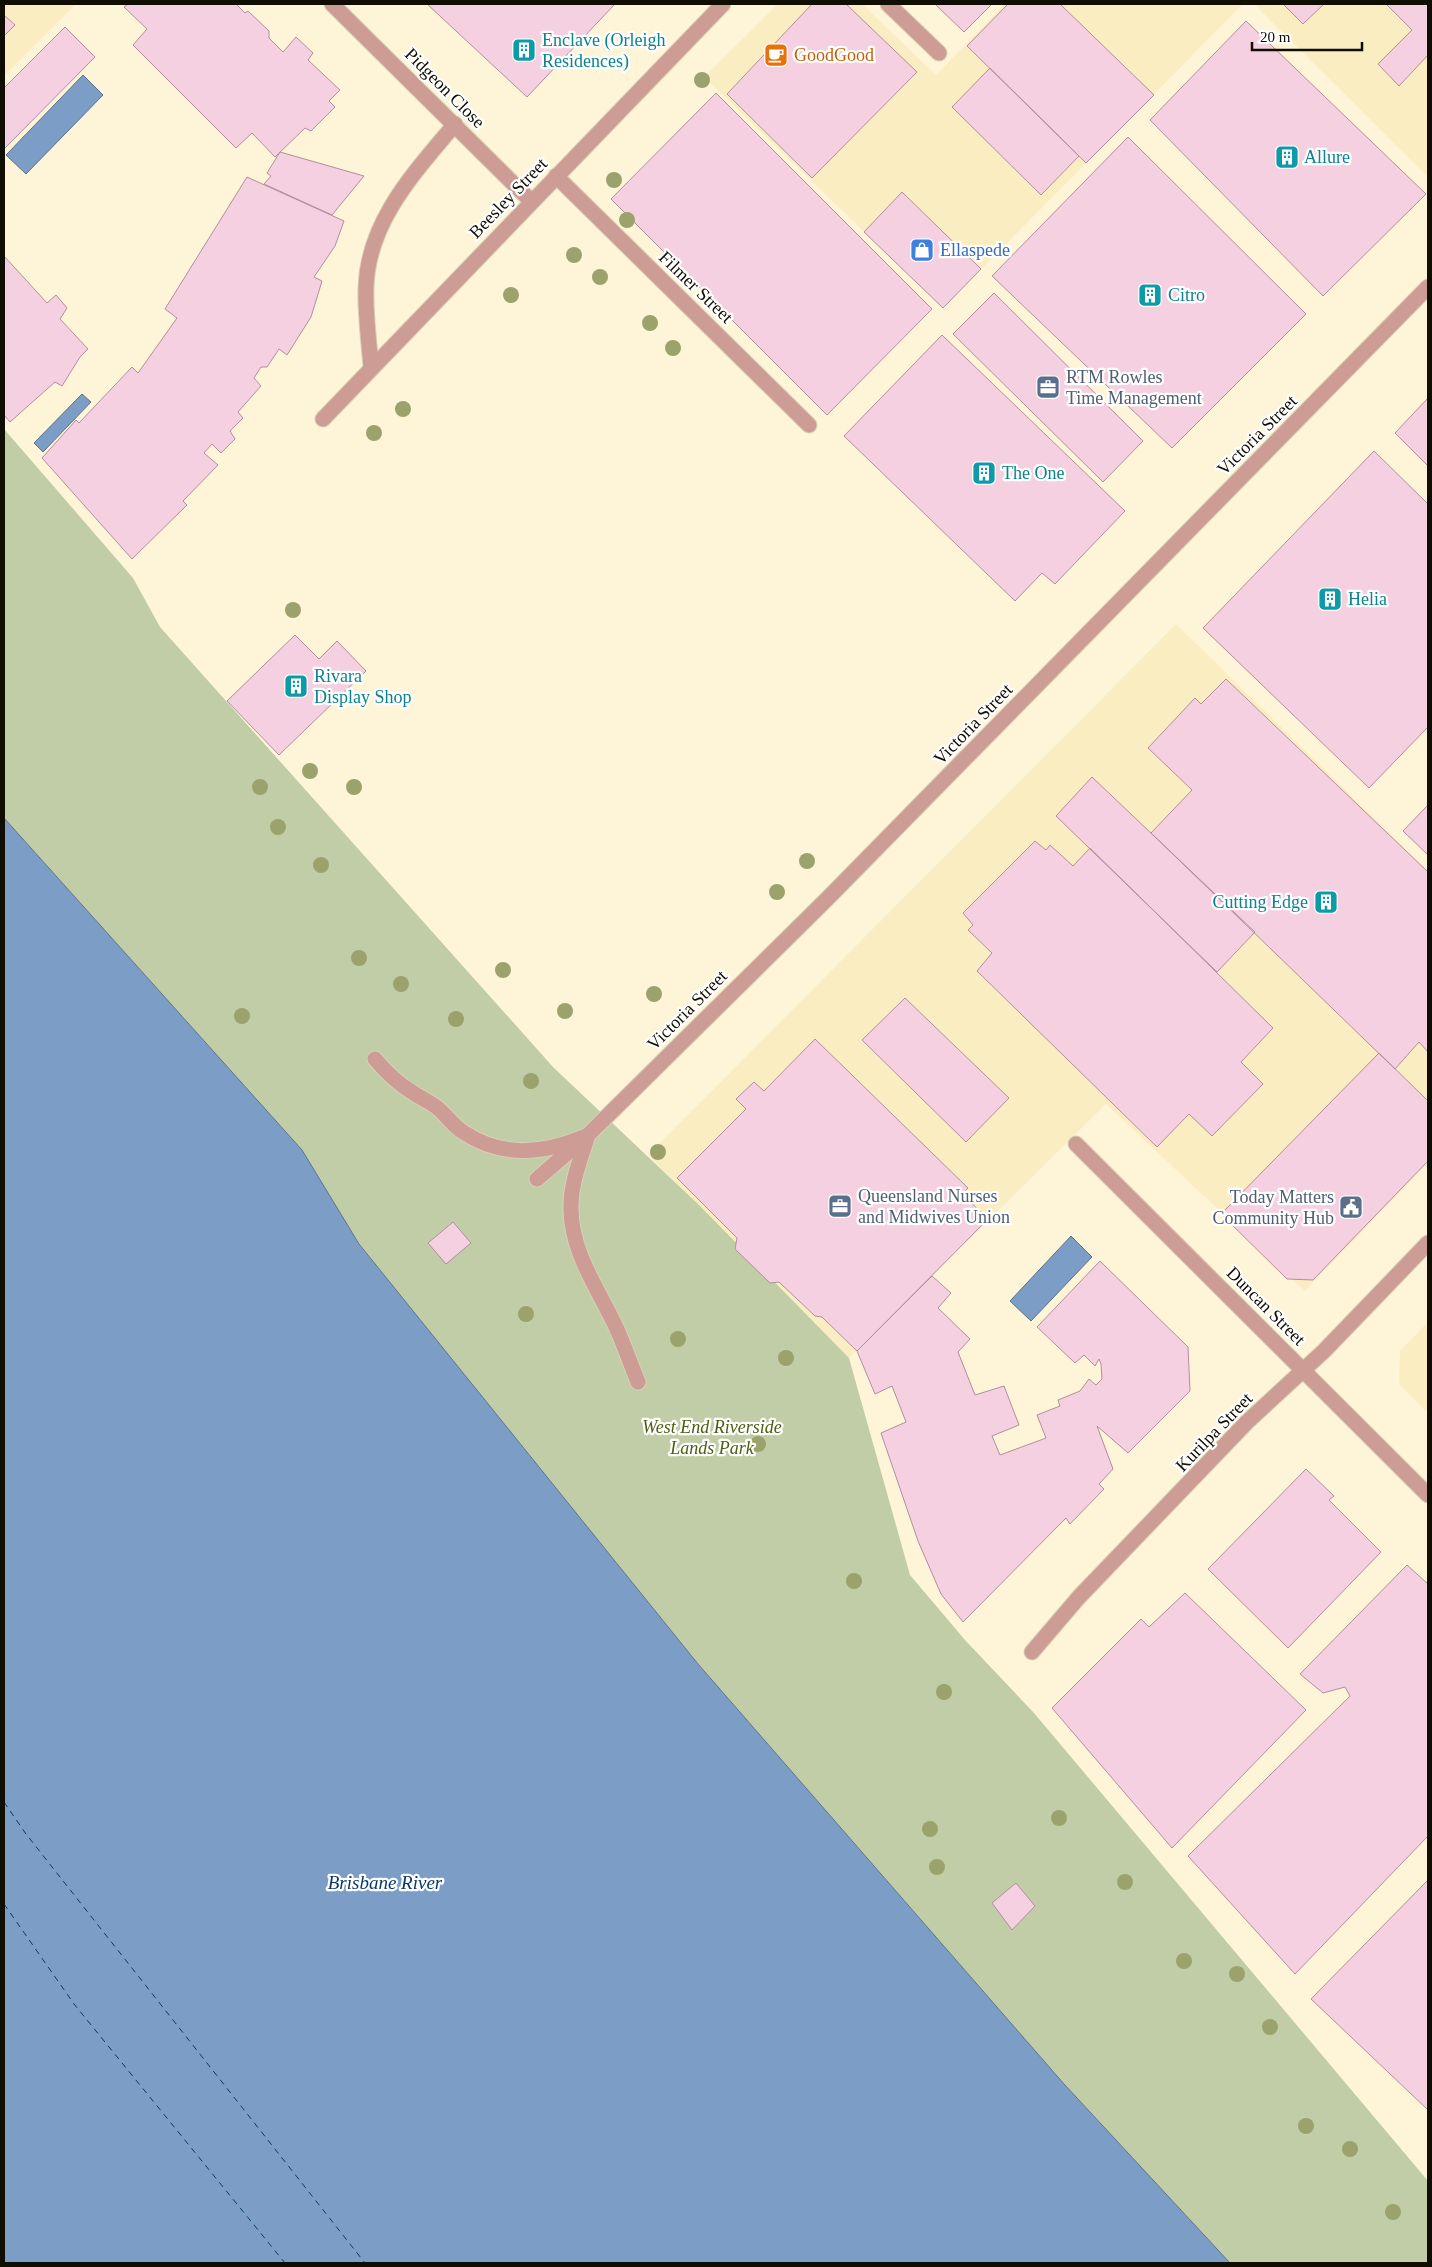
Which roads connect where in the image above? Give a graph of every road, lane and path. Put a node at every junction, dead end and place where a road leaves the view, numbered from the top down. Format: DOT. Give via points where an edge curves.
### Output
graph roads {
  1 [pos="332,4"];
  2 [pos="722,4"];
  3 [pos="888,4"];
  4 [pos="939,54"];
  5 [pos="455,124"];
  6 [pos="556,176"];
  7 [pos="531,201"];
  8 [pos="1428,287"];
  9 [pos="372,367"];
  10 [pos="323,419"];
  11 [pos="809,425"];
  12 [pos="375,1059"];
  13 [pos="588,1135"];
  14 [pos="1076,1144"];
  15 [pos="537,1179"];
  16 [pos="1428,1243"];
  17 [pos="1304,1369"];
  18 [pos="638,1382"];
  19 [pos="1428,1495"];
  20 [pos="1032,1652"];
  1 -- 5 [label="street, Pidgeon Close"];
  2 -- 6 [label="street, Beesley Street"];
  3 -- 4 [label="street"];
  5 -- 7 [label="street, Pidgeon Close"];
  5 -- 9 [label="street" via="396,198 374,240 366,288"];
  6 -- 7 [label="street, Beesley Street"];
  6 -- 11 [label="street, Filmer Street"];
  7 -- 9 [label="street, Beesley Street"];
  8 -- 13 [label="street, Victoria Street" via="828,898"];
  9 -- 10 [label="street, Beesley Street"];
  12 -- 13 [label="street" via="396,1081 436,1107 461,1131 476,1140 535,1152 562,1146"];
  13 -- 15 [label="street, Victoria Street"];
  13 -- 18 [label="street" via="571,1199 576,1242"];
  14 -- 17 [label="street, Duncan Street"];
  16 -- 17 [label="street, Kurilpa Street"];
  17 -- 19 [label="street, Duncan Street"];
  17 -- 20 [label="street, Kurilpa Street" via="1248,1422 1079,1597"];
}
